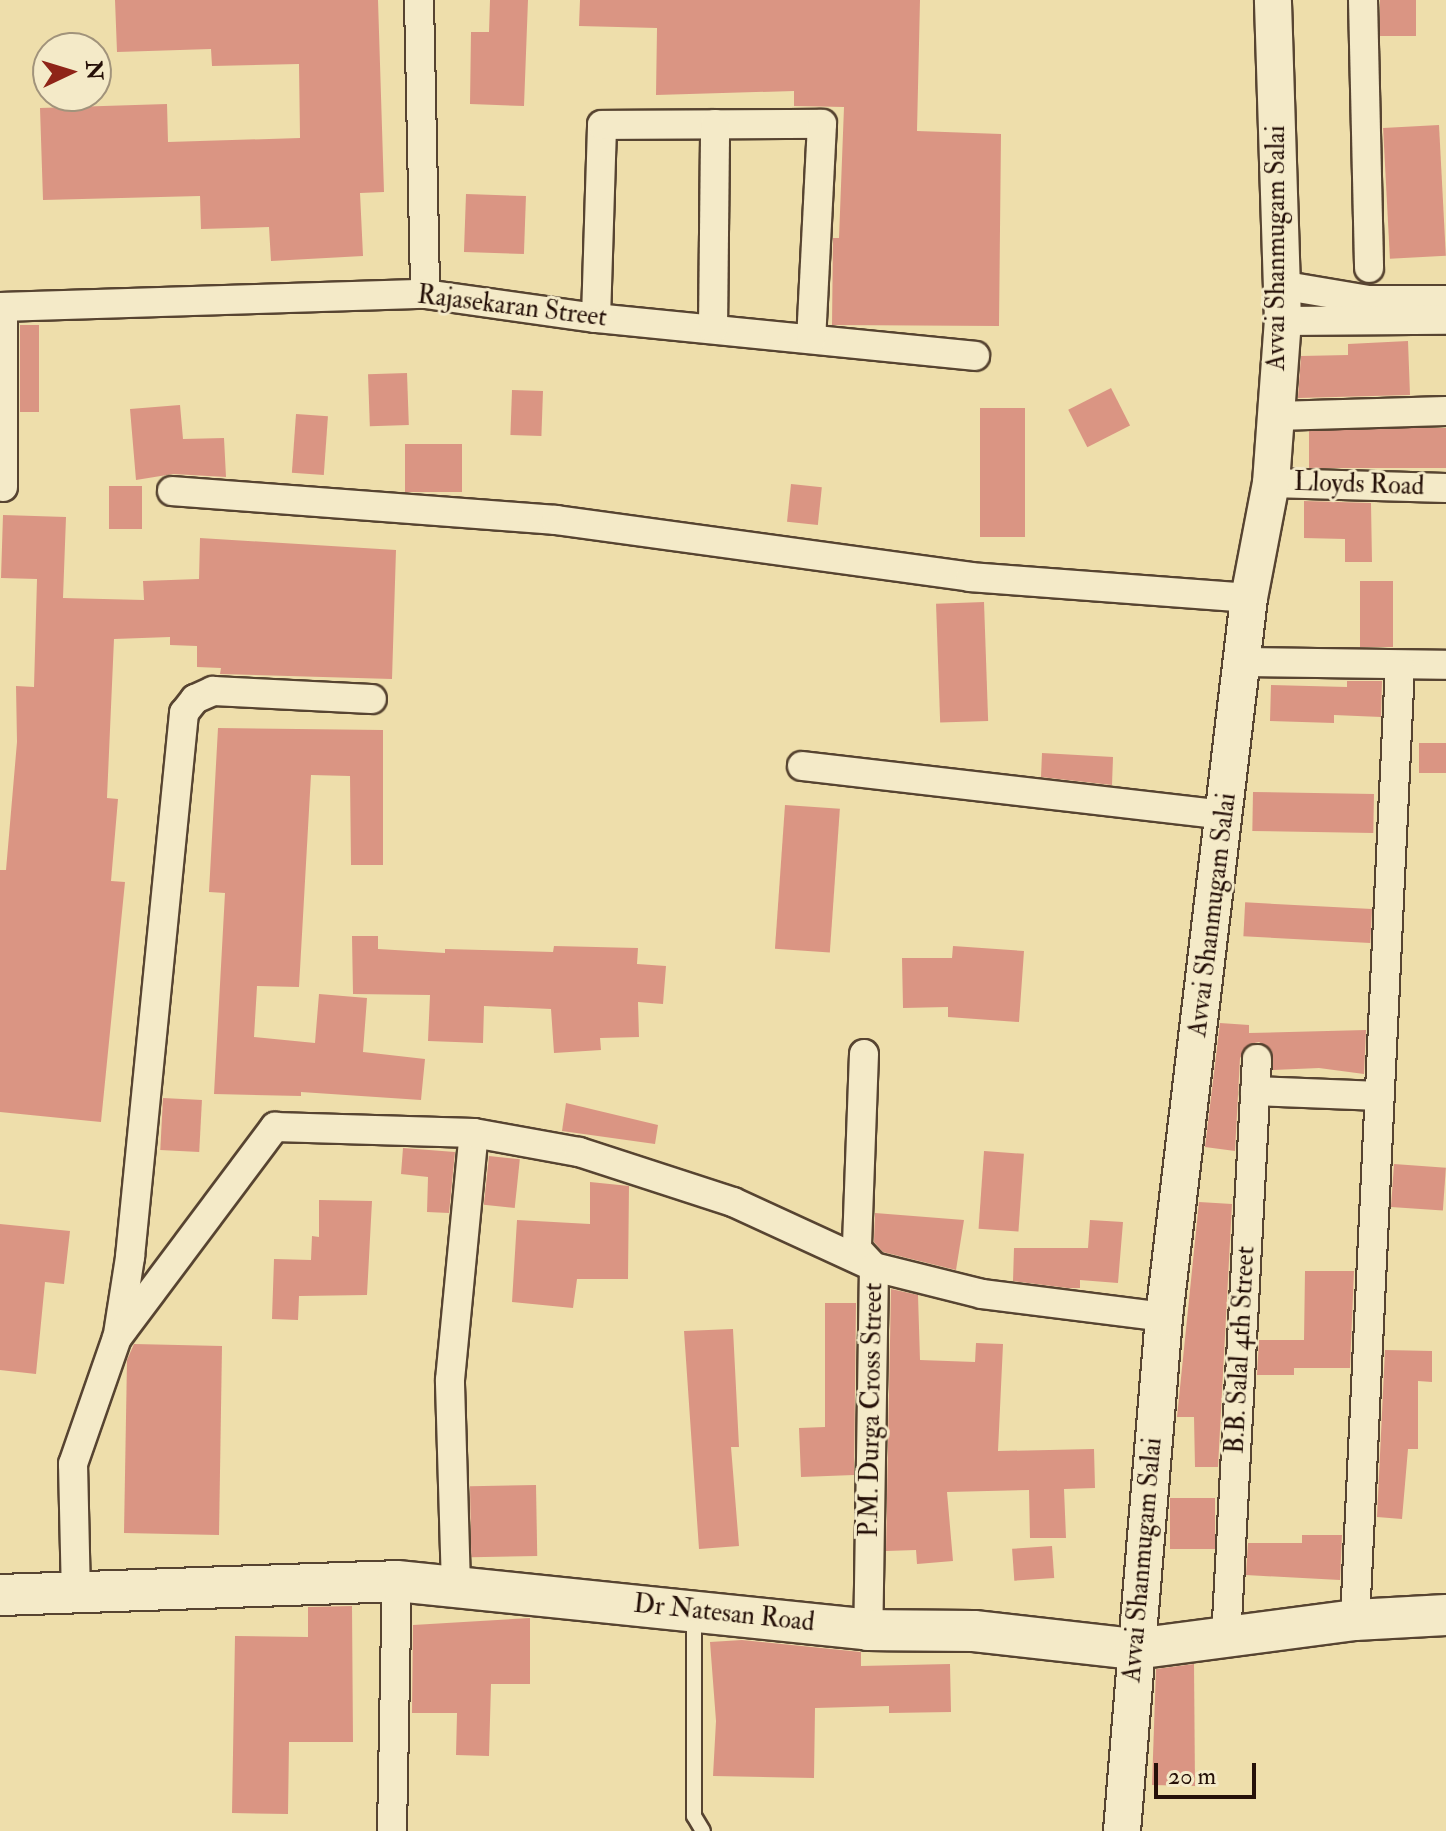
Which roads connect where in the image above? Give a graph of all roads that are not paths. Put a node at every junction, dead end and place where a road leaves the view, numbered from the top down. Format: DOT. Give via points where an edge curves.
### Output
graph roads {
  1 [pos="419,0"];
  2 [pos="1273,0"];
  3 [pos="1363,0"];
  4 [pos="715,124"];
  5 [pos="1369,268"];
  6 [pos="1280,285"];
  7 [pos="425,294"];
  8 [pos="1446,300"];
  9 [pos="2,307"];
  10 [pos="596,318"];
  11 [pos="1446,320"];
  12 [pos="1283,321"];
  13 [pos="713,329"];
  14 [pos="811,339"];
  15 [pos="975,356"];
  16 [pos="1446,411"];
  17 [pos="1276,416"];
  18 [pos="1271,483"];
  19 [pos="3,487"];
  20 [pos="1446,488"];
  21 [pos="172,491"];
  22 [pos="1249,598"];
  23 [pos="1242,662"];
  24 [pos="1446,665"];
  25 [pos="1400,666"];
  26 [pos="372,699"];
  27 [pos="802,766"];
  28 [pos="1225,815"];
  29 [pos="864,1054"];
  30 [pos="1257,1059"];
  31 [pos="1255,1091"];
  32 [pos="1379,1096"];
  33 [pos="474,1133"];
  34 [pos="874,1267"];
  35 [pos="1164,1317"];
  36 [pos="117,1338"];
  37 [pos="397,1581"];
  38 [pos="456,1586"];
  39 [pos="0,1595"];
  40 [pos="76,1596"];
  41 [pos="694,1611"];
  42 [pos="1446,1615"];
  43 [pos="1355,1620"];
  44 [pos="868,1630"];
  45 [pos="1226,1640"];
  46 [pos="1135,1649"];
  47 [pos="392,1831"];
  48 [pos="703,1831"];
  49 [pos="1122,1831"];
  1 -- 7 [label="street"];
  2 -- 6 [label="street, Avvai Shanmugam Salai"];
  3 -- 5 [label="street"];
  4 -- 10 [label="street" via="602,125"];
  4 -- 13 [label="street"];
  4 -- 14 [label="street" via="822,124"];
  6 -- 8 [label="street" via="1369,300"];
  6 -- 12 [label="street, Avvai Shanmugam Salai"];
  7 -- 9 [label="street, Rajasekaran Street"];
  7 -- 10 [label="street, Rajasekaran Street"];
  9 -- 19 [label="street"];
  10 -- 13 [label="street, Rajasekaran Street"];
  11 -- 12 [label="street"];
  12 -- 17 [label="street, Avvai Shanmugam Salai"];
  13 -- 14 [label="street, Rajasekaran Street"];
  14 -- 15 [label="street, Rajasekaran Street"];
  16 -- 17 [label="street"];
  17 -- 18 [label="street, Avvai Shanmugam Salai"];
  18 -- 20 [label="street, Lloyds Road"];
  18 -- 22 [label="street, Avvai Shanmugam Salai"];
  21 -- 22 [label="street" via="556,520 970,577"];
  22 -- 23 [label="street, Avvai Shanmugam Salai"];
  23 -- 25 [label="street"];
  23 -- 28 [label="street, Avvai Shanmugam Salai"];
  24 -- 25 [label="street"];
  25 -- 32 [label="street"];
  26 -- 36 [label="street" via="213,691 195,699 184,713 130,1257"];
  27 -- 28 [label="street"];
  28 -- 35 [label="street, Avvai Shanmugam Salai"];
  29 -- 34 [label="street, P.M. Durga Cross Street" via="857,1249"];
  30 -- 31 [label="street, B.B. Salal 4th Street"];
  31 -- 32 [label="street"];
  31 -- 45 [label="street, B.B. Salal 4th Street"];
  32 -- 43 [label="street"];
  33 -- 34 [label="street" via="579,1152 733,1202"];
  33 -- 36 [label="street" via="275,1127"];
  33 -- 38 [label="street" via="450,1380"];
  34 -- 35 [label="street" via="982,1294"];
  34 -- 44 [label="street, P.M. Durga Cross Street"];
  35 -- 46 [label="street, Avvai Shanmugam Salai"];
  36 -- 40 [label="street" via="73,1464"];
  37 -- 38 [label="main road, Dr Natesan Road"];
  37 -- 40 [label="main road, Dr Natesan Road"];
  37 -- 47 [label="street"];
  38 -- 41 [label="main road, Dr Natesan Road"];
  39 -- 40 [label="main road, Dr Natesan Road"];
  41 -- 44 [label="main road, Dr Natesan Road"];
  41 -- 48 [label="lane" via="694,1816"];
  42 -- 43 [label="main road, Dr Natesan Road"];
  43 -- 45 [label="main road, Dr Natesan Road"];
  44 -- 46 [label="main road, Dr Natesan Road" via="974,1631"];
  45 -- 46 [label="main road, Dr Natesan Road"];
  46 -- 49 [label="street, Avvai Shanmugam Salai"];
}
